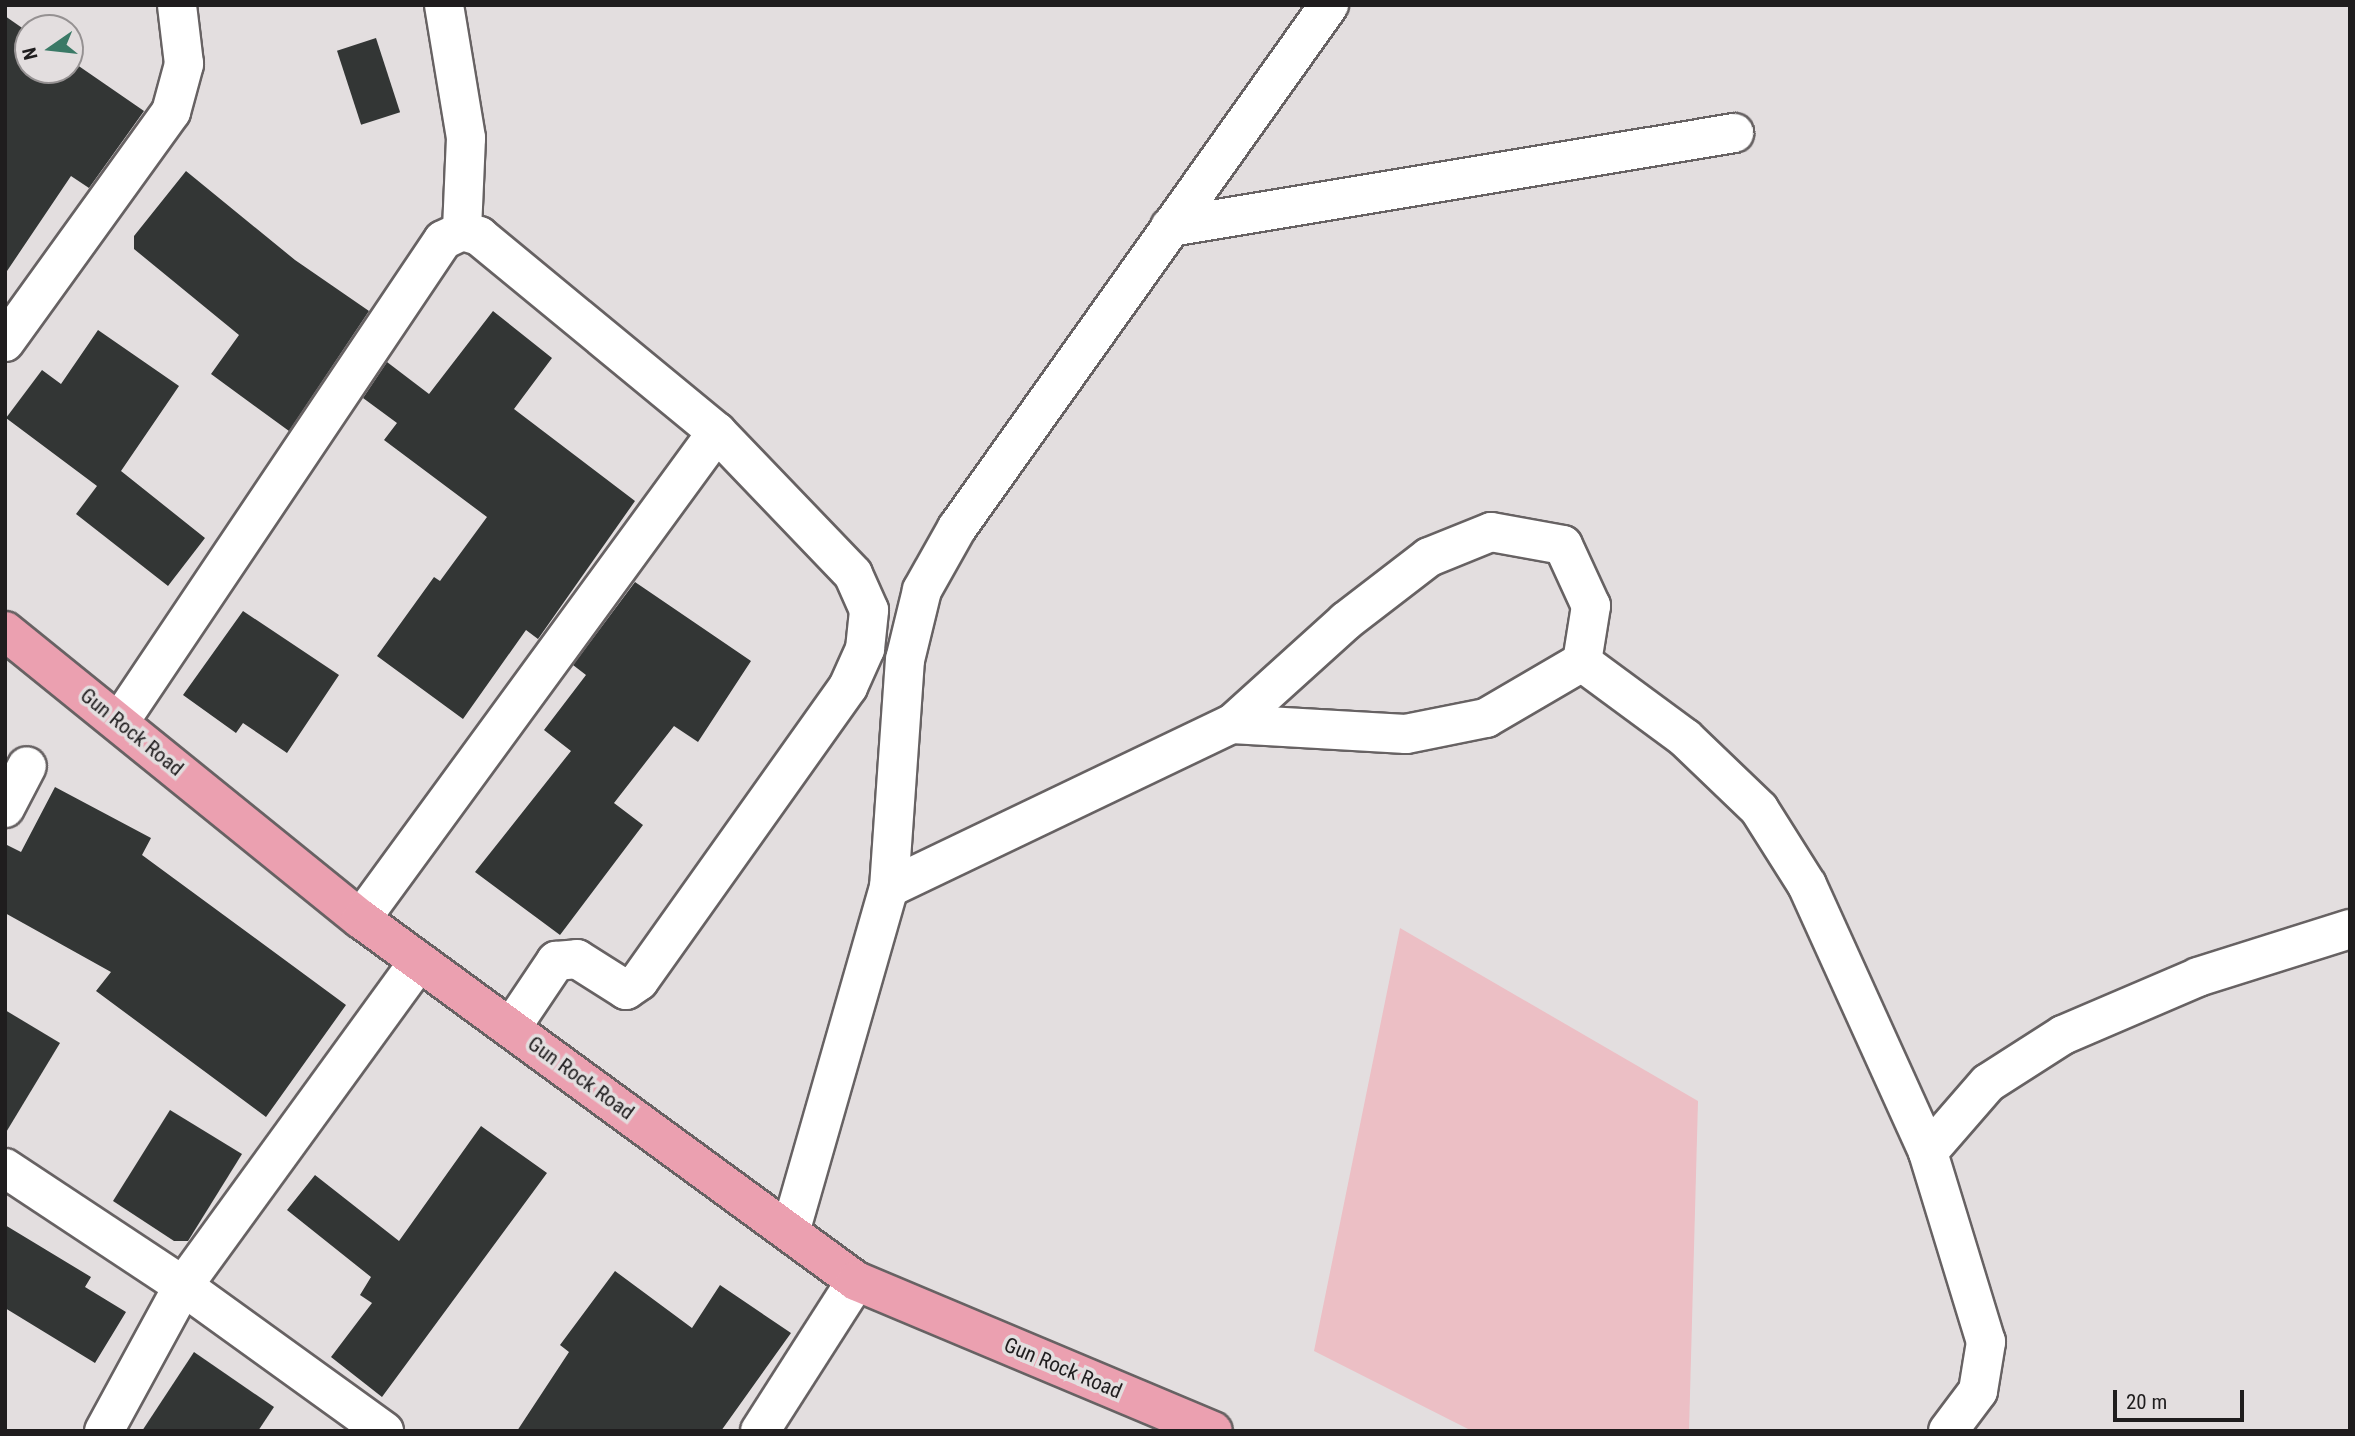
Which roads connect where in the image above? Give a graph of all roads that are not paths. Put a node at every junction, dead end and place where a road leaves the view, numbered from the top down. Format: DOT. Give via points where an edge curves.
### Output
graph roads {
  1 [pos="177,5"];
  2 [pos="443,5"];
  3 [pos="1329,5"];
  4 [pos="1734,133"];
  5 [pos="1170,227"];
  6 [pos="462,231"];
  7 [pos="5,342"];
  8 [pos="717,432"];
  9 [pos="5,631"];
  10 [pos="1582,662"];
  11 [pos="120,721"];
  12 [pos="1232,724"];
  13 [pos="27,766"];
  14 [pos="5,808"];
  15 [pos="890,888"];
  16 [pos="361,919"];
  17 [pos="2350,929"];
  18 [pos="418,962"];
  19 [pos="511,1028"];
  20 [pos="1928,1152"];
  21 [pos="5,1168"];
  22 [pos="791,1229"];
  23 [pos="856,1281"];
  24 [pos="183,1286"];
  25 [pos="104,1431"];
  26 [pos="384,1431"];
  27 [pos="761,1431"];
  28 [pos="1213,1431"];
  29 [pos="1948,1431"];
  1 -- 7 [label="street" via="184,64 171,112"];
  2 -- 6 [label="street" via="466,138"];
  3 -- 5 [label="street"];
  4 -- 5 [label="street"];
  5 -- 15 [label="street" via="957,528 922,590 905,660"];
  6 -- 8 [label="street" via="479,236"];
  6 -- 11 [label="street" via="443,240"];
  8 -- 16 [label="street"];
  8 -- 19 [label="street" via="853,574 869,610 865,649 848,687 639,981 626,990 577,959 556,961"];
  9 -- 11 [label="main road, Gun Rock Road"];
  10 -- 12 [label="street" via="1486,718 1406,734"];
  10 -- 12 [label="street" via="1591,606 1563,545 1490,533 1429,556 1346,621"];
  10 -- 20 [label="street" via="1685,738 1759,809 1807,885"];
  11 -- 16 [label="main road, Gun Rock Road"];
  12 -- 15 [label="street"];
  13 -- 14 [label="street"];
  15 -- 22 [label="street"];
  16 -- 18 [label="main road, Gun Rock Road"];
  17 -- 20 [label="street" via="2199,977 2063,1035 1988,1083"];
  18 -- 19 [label="main road, Gun Rock Road"];
  18 -- 24 [label="street"];
  19 -- 22 [label="main road, Gun Rock Road"];
  20 -- 29 [label="street" via="1986,1342 1978,1391"];
  21 -- 24 [label="street"];
  22 -- 23 [label="main road, Gun Rock Road"];
  23 -- 27 [label="street"];
  23 -- 28 [label="main road, Gun Rock Road"];
  24 -- 25 [label="street"];
  24 -- 26 [label="street"];
}
